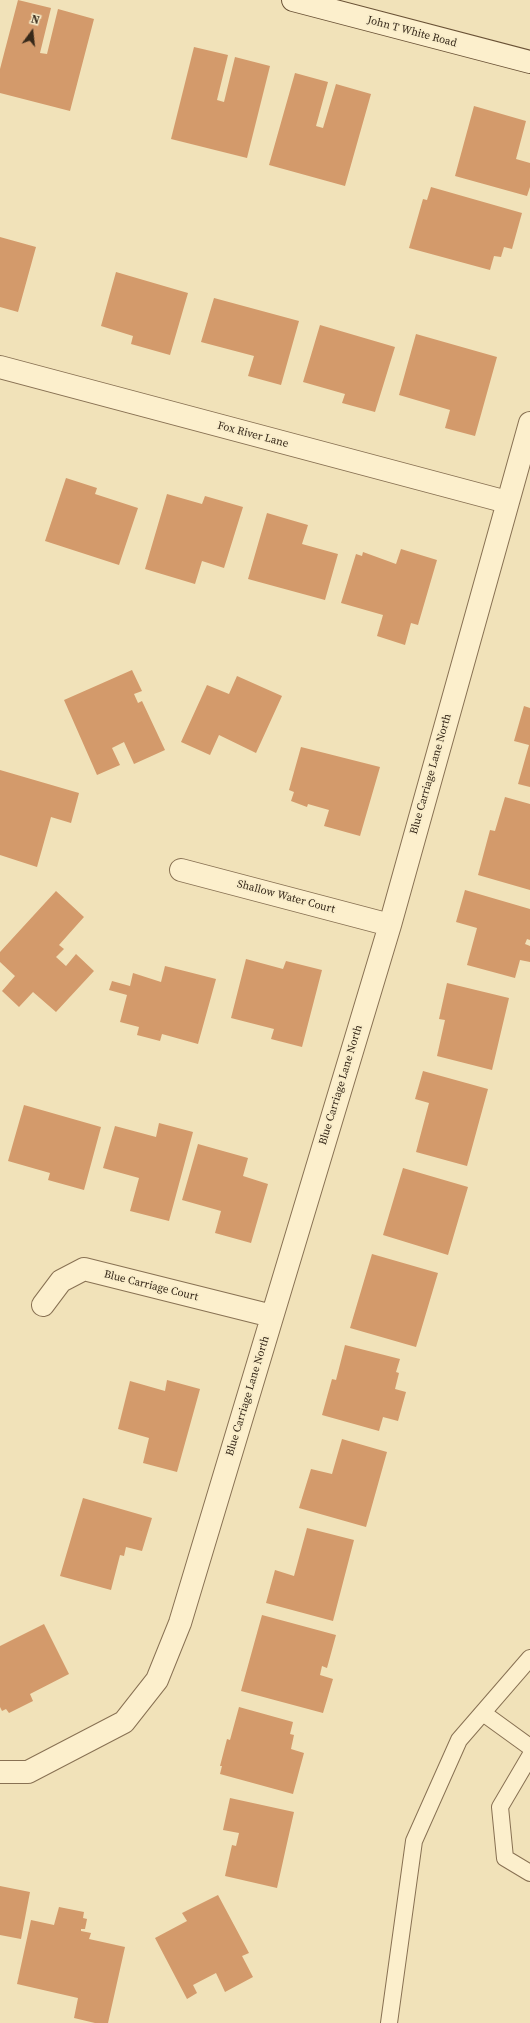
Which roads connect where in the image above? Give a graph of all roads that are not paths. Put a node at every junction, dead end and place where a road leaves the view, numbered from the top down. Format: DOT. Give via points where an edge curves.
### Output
graph roads {
  1 [pos="294,0"];
  2 [pos="530,62"];
  3 [pos="0,367"];
  4 [pos="530,423"];
  5 [pos="507,502"];
  6 [pos="182,870"];
  7 [pos="390,924"];
  8 [pos="43,1305"];
  9 [pos="272,1316"];
  10 [pos="530,1658"];
  11 [pos="483,1713"];
  12 [pos="530,1747"];
  13 [pos="530,1756"];
  14 [pos="0,1772"];
  15 [pos="530,1873"];
  16 [pos="389,2023"];
  1 -- 2 [label="street, John T White Road"];
  3 -- 5 [label="street, Fox River Lane"];
  4 -- 5 [label="street, Blue Carriage Lane North"];
  5 -- 7 [label="street, Blue Carriage Lane North"];
  6 -- 7 [label="street, Shallow Water Court"];
  7 -- 9 [label="street, Blue Carriage Lane North"];
  8 -- 9 [label="street, Blue Carriage Court" via="61,1281 84,1269"];
  9 -- 14 [label="street, Blue Carriage Lane North" via="180,1623 157,1680 124,1722 28,1772"];
  10 -- 11 [label="lane"];
  11 -- 12 [label="lane"];
  11 -- 16 [label="lane" via="459,1740 414,1841"];
  13 -- 15 [label="lane" via="500,1806 506,1858"];
}
